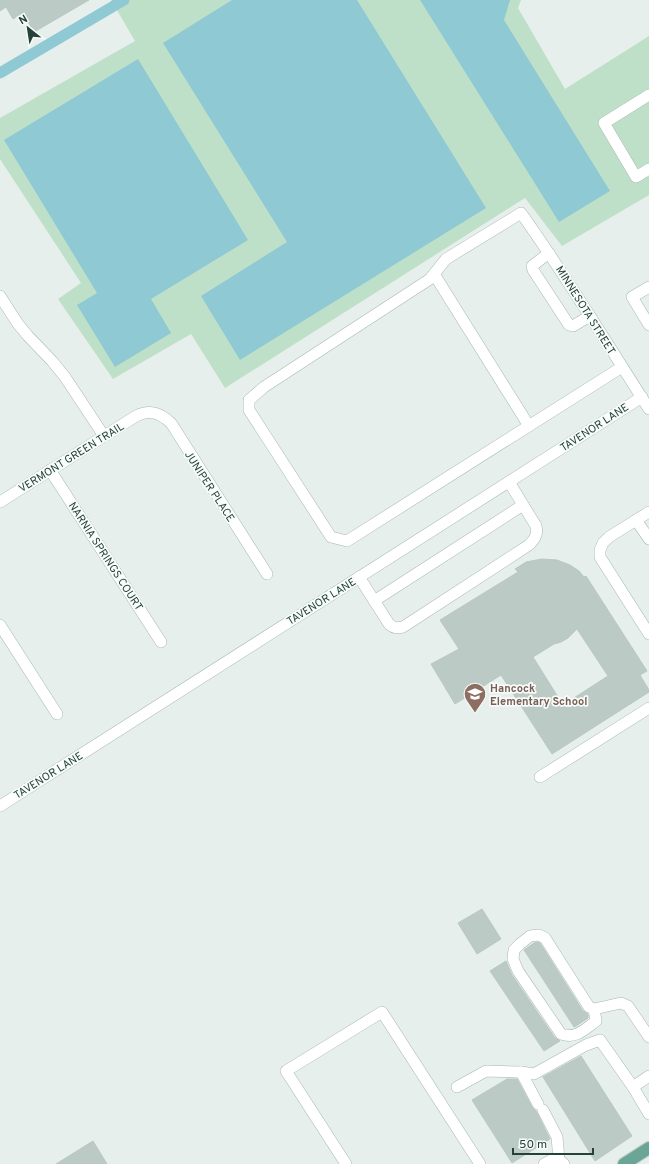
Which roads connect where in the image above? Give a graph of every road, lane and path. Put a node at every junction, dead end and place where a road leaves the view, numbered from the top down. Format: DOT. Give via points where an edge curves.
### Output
graph roads {
  1 [pos="649,95"];
  2 [pos="649,169"];
  3 [pos="549,253"];
  4 [pos="434,274"];
  5 [pos="649,286"];
  6 [pos="0,296"];
  7 [pos="590,316"];
  8 [pos="649,325"];
  9 [pos="622,367"];
  10 [pos="642,397"];
  11 [pos="649,409"];
  12 [pos="143,413"];
  13 [pos="529,426"];
  14 [pos="104,436"];
  15 [pos="50,470"];
  16 [pos="508,482"];
  17 [pos="0,502"];
  18 [pos="523,505"];
  19 [pos="649,512"];
  20 [pos="636,520"];
  21 [pos="649,539"];
  22 [pos="267,574"];
  23 [pos="359,577"];
  24 [pos="374,601"];
  25 [pos="0,625"];
  26 [pos="649,634"];
  27 [pos="161,642"];
  28 [pos="649,708"];
  29 [pos="57,714"];
  30 [pos="540,777"];
  31 [pos="0,806"];
  32 [pos="594,1009"];
  33 [pos="649,1037"];
  34 [pos="521,1072"];
  35 [pos="649,1076"];
  36 [pos="457,1087"];
  37 [pos="633,1087"];
  38 [pos="649,1114"];
  39 [pos="649,1148"];
  40 [pos="562,1162"];
  41 [pos="346,1164"];
  42 [pos="480,1164"];
  43 [pos="544,1164"];
  44 [pos="624,1164"];
  1 -- 2 [label="street" via="604,123 636,177"];
  3 -- 4 [label="street, MINNESOTA STREET" via="521,213 446,259"];
  3 -- 7 [label="street, MINNESOTA STREET"];
  3 -- 7 [label="street" via="532,266 537,276 569,325 573,326"];
  4 -- 13 [label="street"];
  4 -- 13 [label="street" via="264,387 249,400 249,410 331,537 347,541"];
  5 -- 8 [label="street" via="632,298"];
  6 -- 14 [label="street" via="18,324 65,377"];
  7 -- 9 [label="street, MINNESOTA STREET"];
  9 -- 10 [label="street, MINNESOTA STREET"];
  9 -- 13 [label="street"];
  10 -- 11 [label="street, MINNESOTA STREET"];
  10 -- 16 [label="street, TAVENOR LANE"];
  12 -- 14 [label="street, VERMONT GREEN TRAIL"];
  12 -- 22 [label="street, JUNIPER PLACE" via="160,415 171,424"];
  14 -- 15 [label="street, VERMONT GREEN TRAIL"];
  15 -- 17 [label="street, VERMONT GREEN TRAIL"];
  15 -- 27 [label="street, NARNIA SPRINGS COURT"];
  16 -- 18 [label="street"];
  16 -- 23 [label="street, TAVENOR LANE"];
  18 -- 24 [label="street"];
  18 -- 24 [label="street" via="536,526 533,541 450,597 397,628 389,624"];
  19 -- 20 [label="street"];
  20 -- 21 [label="street"];
  20 -- 26 [label="street" via="603,543 600,557"];
  23 -- 24 [label="street"];
  23 -- 31 [label="street, TAVENOR LANE"];
  25 -- 29 [label="street"];
  28 -- 30 [label="street"];
  32 -- 32 [label="street" via="589,1007 545,938 539,935 530,936 514,950 512,959 518,971 561,1034 568,1037 576,1036 596,1021"];
  32 -- 33 [label="street" via="621,1003 628,1006"];
  34 -- 36 [label="street" via="486,1071"];
  34 -- 37 [label="street" via="534,1074 600,1040"];
  34 -- 40 [label="street" via="557,1137"];
  35 -- 37 [label="street"];
  37 -- 38 [label="street"];
  39 -- 44 [label="main road"];
  40 -- 43 [label="street" via="553,1159"];
  41 -- 42 [label="street" via="286,1071 382,1012"];
}
